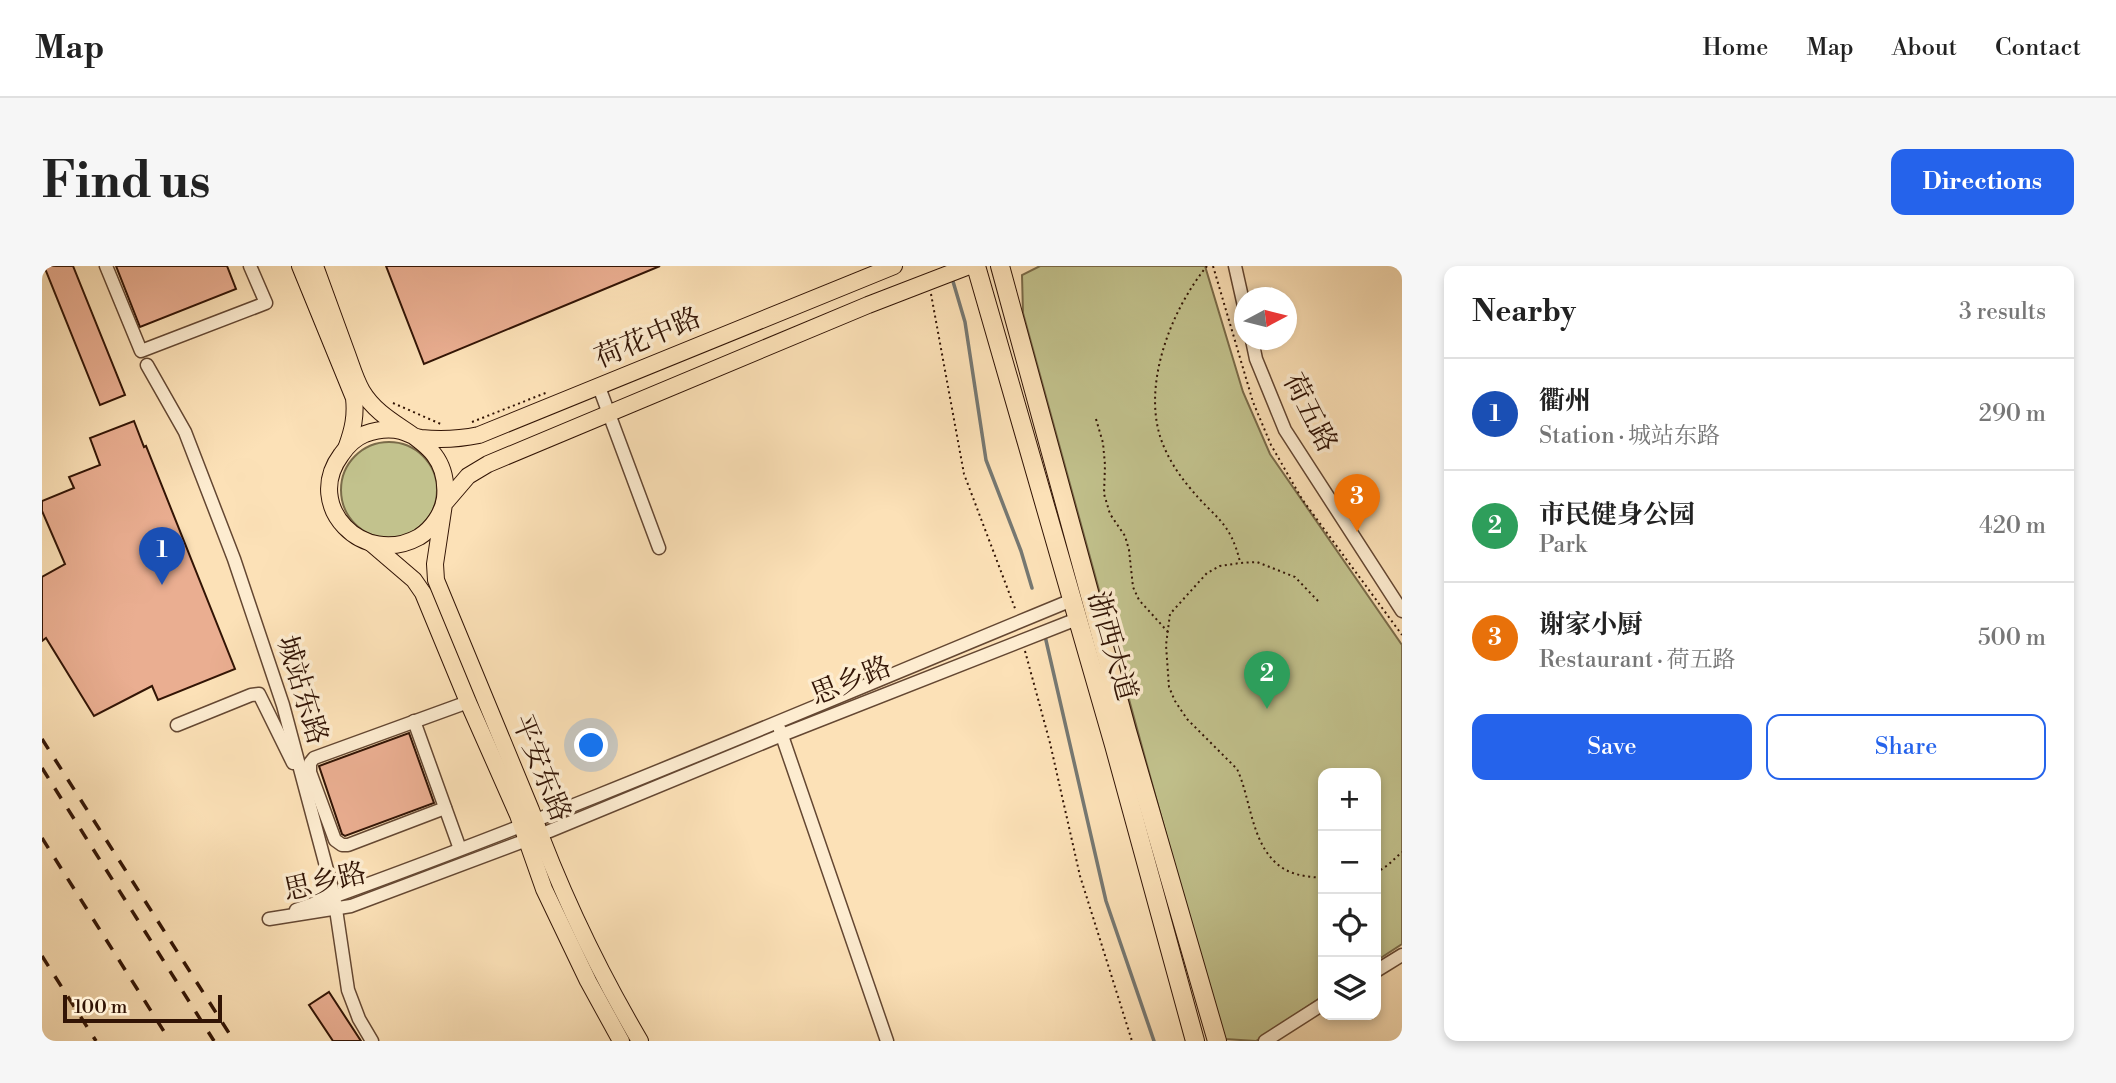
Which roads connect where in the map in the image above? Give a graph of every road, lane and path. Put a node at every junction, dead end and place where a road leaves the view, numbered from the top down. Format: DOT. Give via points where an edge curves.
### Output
graph roads {
  1 [pos="106,266"];
  2 [pos="250,266"];
  3 [pos="300,266"];
  4 [pos="315,266"];
  5 [pos="894,266"];
  6 [pos="1000,266"];
  7 [pos="1207,266"];
  8 [pos="1236,266"];
  9 [pos="968,267"];
  10 [pos="932,280"];
  11 [pos="1241,287"];
  12 [pos="1254,350"];
  13 [pos="147,365"];
  14 [pos="599,387"];
  15 [pos="557,388"];
  16 [pos="393,402"];
  17 [pos="610,413"];
  18 [pos="1096,419"];
  19 [pos="468,423"];
  20 [pos="446,427"];
  21 [pos="418,438"];
  22 [pos="347,446"];
  23 [pos="444,504"];
  24 [pos="372,544"];
  25 [pos="659,548"];
  26 [pos="1240,563"];
  27 [pos="1072,600"];
  28 [pos="1318,601"];
  29 [pos="1402,611"];
  30 [pos="1077,619"];
  31 [pos="1019,621"];
  32 [pos="1168,632"];
  33 [pos="1023,639"];
  34 [pos="468,702"];
  35 [pos="414,722"];
  36 [pos="177,725"];
  37 [pos="780,729"];
  38 [pos="305,789"];
  39 [pos="445,807"];
  40 [pos="531,830"];
  41 [pos="460,849"];
  42 [pos="1402,852"];
  43 [pos="1381,870"];
  44 [pos="1318,877"];
  45 [pos="334,897"];
  46 [pos="334,910"];
  47 [pos="1402,955"];
  48 [pos="1381,968"];
  49 [pos="1318,1007"];
  50 [pos="372,1041"];
  51 [pos="621,1041"];
  52 [pos="640,1041"];
  53 [pos="887,1041"];
  54 [pos="1132,1041"];
  55 [pos="1195,1041"];
  56 [pos="1217,1041"];
  57 [pos="1265,1041"];
  1 -- 2 [label="street" via="141,351 266,303"];
  3 -- 22 [label="main road" via="354,398 354,427"];
  4 -- 21 [label="main road" via="362,391 385,417"];
  5 -- 14 [label="main road, 荷花中路"];
  6 -- 56 [label="highway, 浙西大道"];
  7 -- 26 [label="path" via="1166,337 1158,370 1157,422 1170,460 1225,524"];
  8 -- 11 [label="street"];
  9 -- 10 [label="main road"];
  9 -- 27 [label="highway, 浙西大道"];
  10 -- 17 [label="main road"];
  10 -- 31 [label="path" via="964,474"];
  12 -- 29 [label="street, 荷五路" via="1285,430"];
  13 -- 38 [label="street, 城站东路" via="185,432 234,559 283,705"];
  14 -- 17 [label="street"];
  14 -- 21 [label="main road, 荷花中路" via="480,435"];
  15 -- 19 [label="path"];
  16 -- 20 [label="path"];
  17 -- 23 [label="main road" via="488,464 468,476"];
  17 -- 25 [label="street"];
  18 -- 32 [label="path" via="1105,465 1104,494 1110,514 1125,536 1133,587"];
  21 -- 22 [label="main road" via="400,430 381,430 362,435"];
  21 -- 23 [label="main road" via="442,466"];
  22 -- 24 [label="main road" via="336,461 330,494 342,524 355,537"];
  23 -- 24 [label="main road" via="424,534 408,543"];
  23 -- 40 [label="main road, 平安东路" via="436,580"];
  24 -- 34 [label="main road, 平安东路" via="423,593"];
  26 -- 28 [label="path" via="1257,562 1295,577"];
  26 -- 32 [label="path" via="1207,573 1170,614"];
  27 -- 30 [label="highway, 浙西大道"];
  27 -- 31 [label="street, 思乡路"];
  30 -- 33 [label="street, 思乡路"];
  30 -- 55 [label="highway, 浙西大道"];
  31 -- 37 [label="street, 思乡路"];
  32 -- 44 [label="path" via="1167,671 1175,701 1237,769 1264,848 1288,871"];
  33 -- 37 [label="street, 思乡路"];
  33 -- 54 [label="path" via="1080,876"];
  34 -- 35 [label="street"];
  34 -- 40 [label="main road, 平安东路"];
  35 -- 39 [label="street"];
  35 -- 39 [label="street" via="314,758 310,772 335,840 342,845"];
  36 -- 38 [label="street" via="259,694"];
  37 -- 40 [label="street, 思乡路"];
  37 -- 53 [label="street"];
  38 -- 45 [label="street, 城站东路"];
  39 -- 41 [label="street"];
  40 -- 41 [label="street, 思乡路"];
  40 -- 46 [label="street, 思乡路"];
  40 -- 51 [label="main road, 平安东路" via="544,889"];
  40 -- 52 [label="main road, 平安东路"];
  41 -- 45 [label="street, 思乡路"];
  42 -- 43 [label="path"];
  45 -- 46 [label="street, 城站东路"];
  45 -- 46 [label="street, 思乡路" via="269,919"];
  46 -- 50 [label="street, 城站东路" via="348,989"];
  47 -- 48 [label="street"];
  49 -- 57 [label="street"];
}
